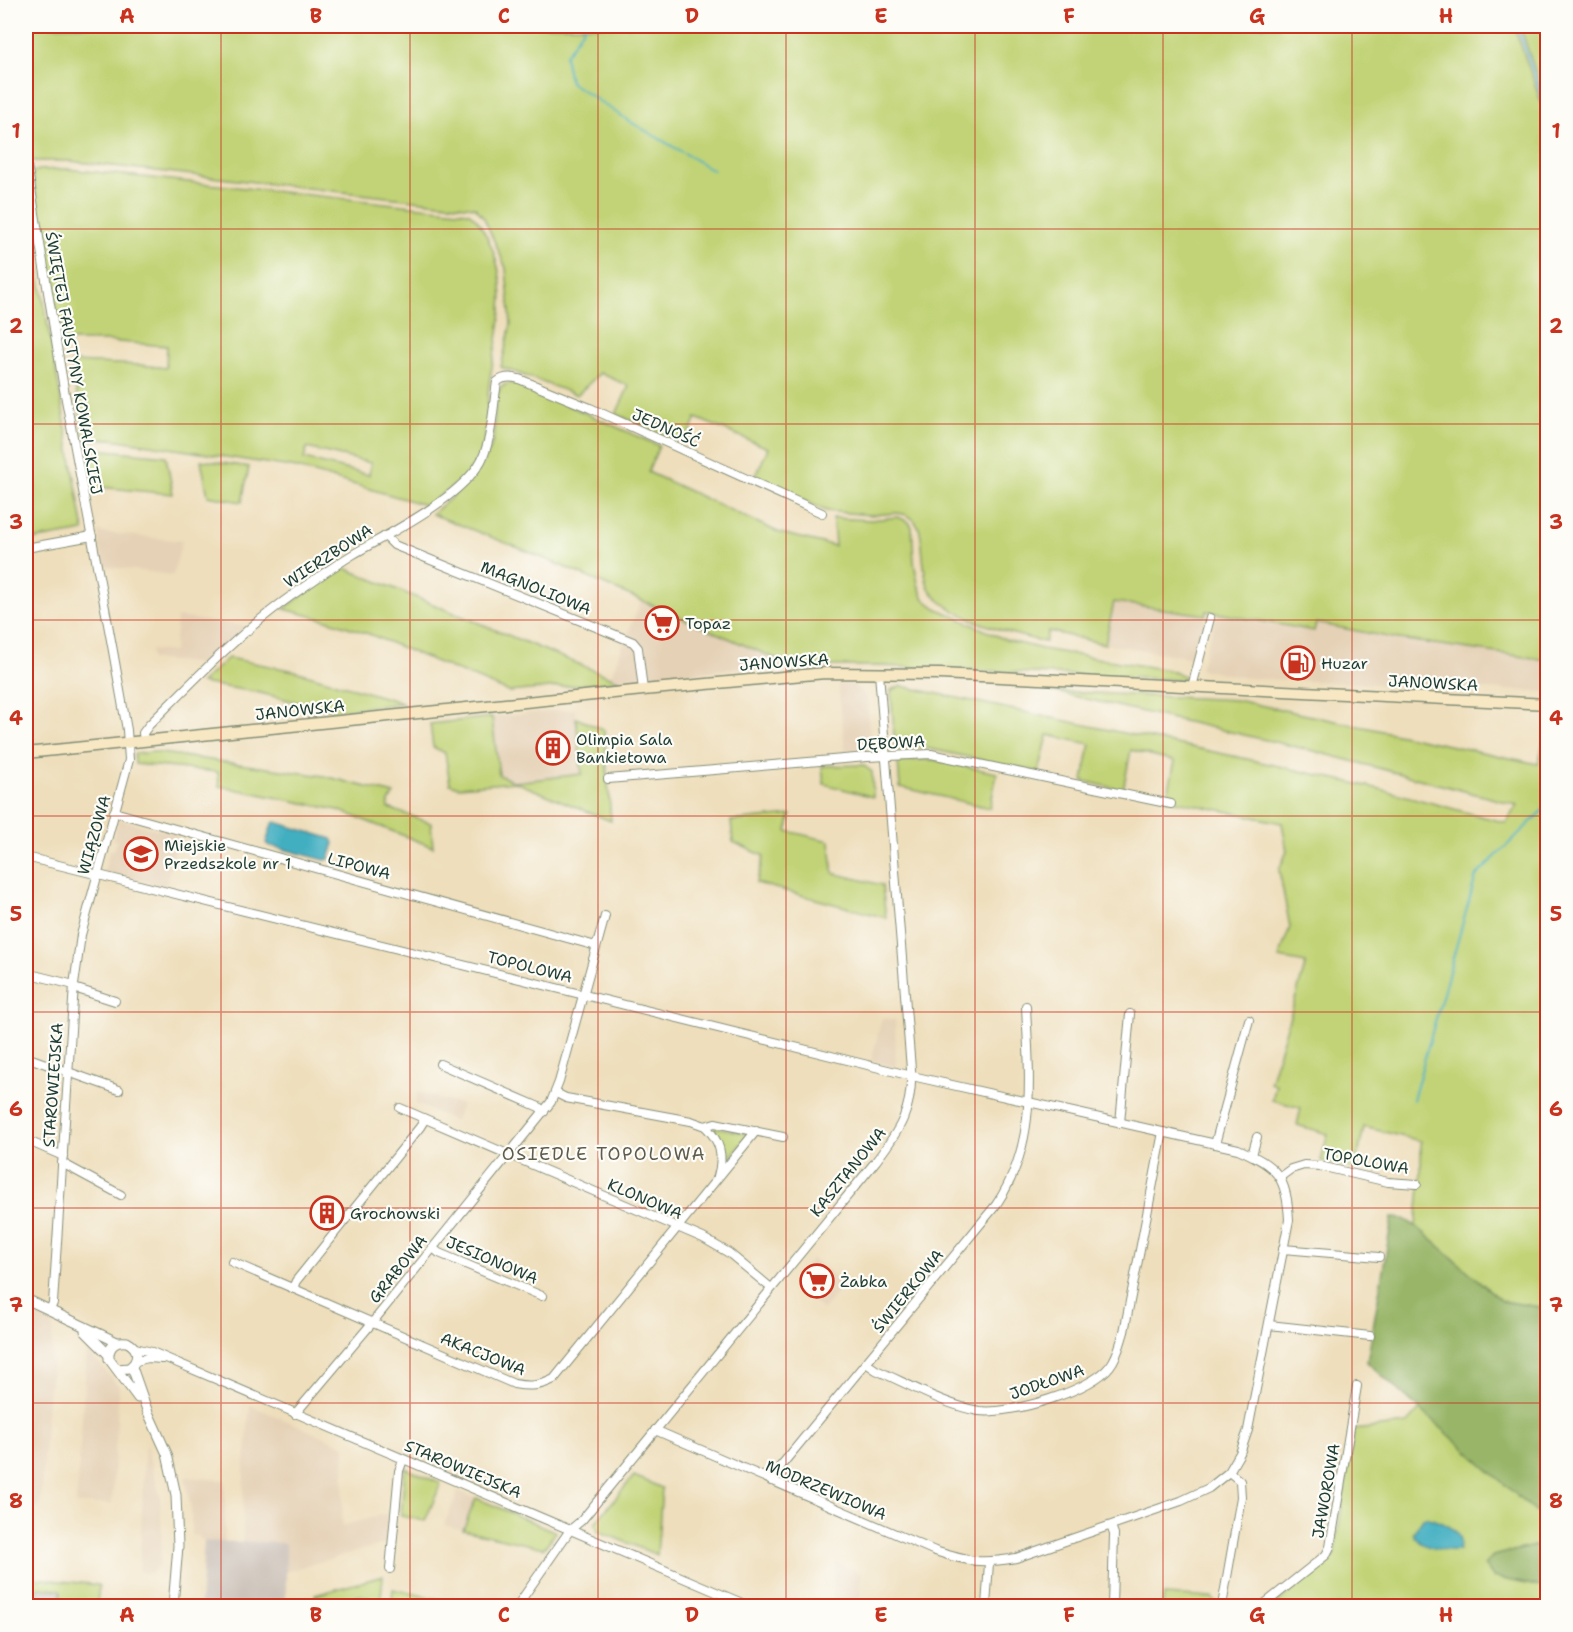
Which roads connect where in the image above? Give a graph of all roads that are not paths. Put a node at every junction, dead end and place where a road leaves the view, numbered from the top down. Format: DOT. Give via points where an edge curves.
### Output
graph roads {
  1 [pos="26,159"];
  2 [pos="498,382"];
  3 [pos="822,513"];
  4 [pos="92,536"];
  5 [pos="386,536"];
  6 [pos="26,548"];
  7 [pos="1210,618"];
  8 [pos="879,673"];
  9 [pos="1192,687"];
  10 [pos="642,690"];
  11 [pos="1548,704"];
  12 [pos="144,741"];
  13 [pos="128,743"];
  14 [pos="26,753"];
  15 [pos="885,757"];
  16 [pos="608,779"];
  17 [pos="1171,804"];
  18 [pos="114,812"];
  19 [pos="26,857"];
  20 [pos="97,875"];
  21 [pos="604,916"];
  22 [pos="81,934"];
  23 [pos="596,946"];
  24 [pos="26,973"];
  25 [pos="74,987"];
  26 [pos="583,995"];
  27 [pos="116,1001"];
  28 [pos="1026,1006"];
  29 [pos="1130,1014"];
  30 [pos="1249,1020"];
  31 [pos="26,1057"];
  32 [pos="440,1064"];
  33 [pos="69,1072"];
  34 [pos="912,1076"];
  35 [pos="119,1090"];
  36 [pos="556,1093"];
  37 [pos="1029,1101"];
  38 [pos="400,1108"];
  39 [pos="544,1112"];
  40 [pos="425,1119"];
  41 [pos="1120,1123"];
  42 [pos="705,1126"];
  43 [pos="756,1131"];
  44 [pos="1163,1132"];
  45 [pos="783,1137"];
  46 [pos="1257,1137"];
  47 [pos="26,1140"];
  48 [pos="1215,1144"];
  49 [pos="509,1155"];
  50 [pos="1252,1155"];
  51 [pos="63,1160"];
  52 [pos="1280,1177"];
  53 [pos="716,1180"];
  54 [pos="1417,1184"];
  55 [pos="121,1196"];
  56 [pos="678,1227"];
  57 [pos="433,1248"];
  58 [pos="1283,1249"];
  59 [pos="1379,1257"];
  60 [pos="232,1262"];
  61 [pos="293,1288"];
  62 [pos="771,1288"];
  63 [pos="542,1296"];
  64 [pos="26,1299"];
  65 [pos="50,1310"];
  66 [pos="74,1322"];
  67 [pos="372,1323"];
  68 [pos="1269,1325"];
  69 [pos="1370,1336"];
  70 [pos="117,1342"];
  71 [pos="135,1348"];
  72 [pos="108,1354"];
  73 [pos="166,1359"];
  74 [pos="866,1363"];
  75 [pos="134,1364"];
  76 [pos="117,1369"];
  77 [pos="1357,1386"];
  78 [pos="147,1410"];
  79 [pos="295,1414"];
  80 [pos="655,1430"];
  81 [pos="403,1460"];
  82 [pos="1229,1472"];
  83 [pos="771,1481"];
  84 [pos="1111,1526"];
  85 [pos="570,1530"];
  86 [pos="989,1563"];
  87 [pos="390,1569"];
  88 [pos="173,1606"];
  89 [pos="517,1606"];
  90 [pos="749,1606"];
  91 [pos="986,1606"];
  92 [pos="1112,1606"];
  93 [pos="1222,1606"];
  94 [pos="1262,1606"];
  1 -- 4 [label="street, ŚWIĘTEJ FAUSTYNY KOWALSKIEJ"];
  2 -- 3 [label="street, JEDNOŚĆ" via="514,378 529,383"];
  2 -- 5 [label="street, WIERZBOWA" via="487,444 477,467 430,509"];
  4 -- 6 [label="street"];
  4 -- 13 [label="street, ŚWIĘTEJ FAUSTYNY KOWALSKIEJ"];
  5 -- 10 [label="street, MAGNOLIOWA" via="394,545 633,642 638,648"];
  5 -- 12 [label="street, WIERZBOWA" via="289,597 243,634 148,725"];
  7 -- 9 [label="street"];
  8 -- 9 [label="main road, JANOWSKA"];
  8 -- 10 [label="main road, JANOWSKA" via="798,675"];
  8 -- 15 [label="street, KASZTANOWA"];
  9 -- 11 [label="main road, JANOWSKA"];
  10 -- 12 [label="main road, JANOWSKA"];
  12 -- 13 [label="main road, JANOWSKA"];
  13 -- 14 [label="main road, JANOWSKA"];
  13 -- 18 [label="street, WIĄZOWA" via="129,760"];
  15 -- 16 [label="street, DĘBOWA"];
  15 -- 17 [label="street, DĘBOWA" via="931,754"];
  15 -- 34 [label="street, KASZTANOWA"];
  18 -- 20 [label="street, WIĄZOWA"];
  18 -- 23 [label="street, LIPOWA"];
  19 -- 20 [label="street, TOPOLOWA"];
  20 -- 22 [label="street, WIĄZOWA"];
  20 -- 26 [label="street, TOPOLOWA"];
  21 -- 23 [label="street, GRABOWA"];
  22 -- 25 [label="street, STAROWIEJSKA"];
  23 -- 26 [label="street, GRABOWA"];
  24 -- 25 [label="street"];
  25 -- 27 [label="street"];
  25 -- 33 [label="street, STAROWIEJSKA"];
  26 -- 34 [label="street, TOPOLOWA"];
  26 -- 36 [label="street, GRABOWA"];
  28 -- 37 [label="street"];
  29 -- 41 [label="street"];
  30 -- 48 [label="street"];
  31 -- 33 [label="street"];
  32 -- 39 [label="street"];
  33 -- 35 [label="street"];
  33 -- 51 [label="street, STAROWIEJSKA"];
  34 -- 37 [label="street, TOPOLOWA"];
  34 -- 62 [label="street, KASZTANOWA" via="901,1126"];
  36 -- 39 [label="street, GRABOWA"];
  36 -- 42 [label="street"];
  37 -- 41 [label="street, TOPOLOWA"];
  37 -- 74 [label="street, ŚWIERKOWA" via="1025,1140 1006,1190"];
  38 -- 40 [label="street, KLONOWA"];
  39 -- 49 [label="street, GRABOWA"];
  40 -- 49 [label="street, KLONOWA"];
  40 -- 61 [label="street"];
  41 -- 44 [label="street, TOPOLOWA"];
  42 -- 43 [label="street" via="715,1123"];
  42 -- 53 [label="street" via="720,1147 722,1163"];
  43 -- 45 [label="street"];
  43 -- 53 [label="street, AKACJOWA"];
  44 -- 48 [label="street, TOPOLOWA"];
  44 -- 74 [label="street, JODŁOWA" via="1117,1355 1095,1380 1018,1408 980,1411 961,1407"];
  46 -- 50 [label="street"];
  47 -- 51 [label="street"];
  48 -- 50 [label="street, TOPOLOWA"];
  49 -- 56 [label="street, KLONOWA"];
  49 -- 57 [label="street, GRABOWA"];
  50 -- 52 [label="street, TOPOLOWA"];
  51 -- 55 [label="street"];
  51 -- 65 [label="street, STAROWIEJSKA"];
  52 -- 54 [label="street, TOPOLOWA" via="1291,1169 1312,1165 1388,1182"];
  52 -- 58 [label="street, MODRZEWIOWA" via="1289,1220"];
  53 -- 56 [label="street, AKACJOWA"];
  56 -- 62 [label="street, KLONOWA" via="729,1253"];
  56 -- 67 [label="street, AKACJOWA" via="554,1379 541,1386 514,1384"];
  57 -- 63 [label="street, JESIONOWA"];
  57 -- 67 [label="street, GRABOWA"];
  58 -- 59 [label="street"];
  58 -- 68 [label="street, MODRZEWIOWA"];
  60 -- 61 [label="street, AKACJOWA"];
  61 -- 67 [label="street, AKACJOWA"];
  62 -- 80 [label="street, KASZTANOWA"];
  64 -- 65 [label="street"];
  65 -- 66 [label="street"];
  66 -- 70 [label="street"];
  66 -- 72 [label="street"];
  67 -- 79 [label="street, GRABOWA"];
  68 -- 69 [label="street"];
  68 -- 82 [label="street, MODRZEWIOWA" via="1248,1430"];
  70 -- 71 [label="street" via="127,1342"];
  70 -- 72 [label="street"];
  71 -- 73 [label="street, STAROWIEJSKA"];
  71 -- 75 [label="street"];
  72 -- 76 [label="street"];
  73 -- 75 [label="street, STAROWIEJSKA" via="148,1358"];
  73 -- 79 [label="street, STAROWIEJSKA"];
  74 -- 83 [label="street, ŚWIERKOWA"];
  75 -- 76 [label="street" via="126,1370"];
  75 -- 78 [label="street"];
  76 -- 78 [label="street"];
  77 -- 94 [label="street, JAWOROWA" via="1330,1547 1326,1555"];
  78 -- 88 [label="street" via="167,1454 176,1495 178,1546"];
  79 -- 81 [label="street, STAROWIEJSKA"];
  80 -- 83 [label="street, MODRZEWIOWA"];
  80 -- 85 [label="street, KASZTANOWA"];
  81 -- 85 [label="street, STAROWIEJSKA"];
  81 -- 87 [label="street"];
  82 -- 84 [label="street, MODRZEWIOWA" via="1199,1493"];
  82 -- 93 [label="street" via="1242,1485"];
  83 -- 86 [label="street, MODRZEWIOWA" via="935,1551"];
  84 -- 86 [label="street, MODRZEWIOWA" via="1016,1558"];
  84 -- 92 [label="street"];
  85 -- 89 [label="street, KASZTANOWA"];
  85 -- 90 [label="street, STAROWIEJSKA"];
  86 -- 91 [label="street"];
}
